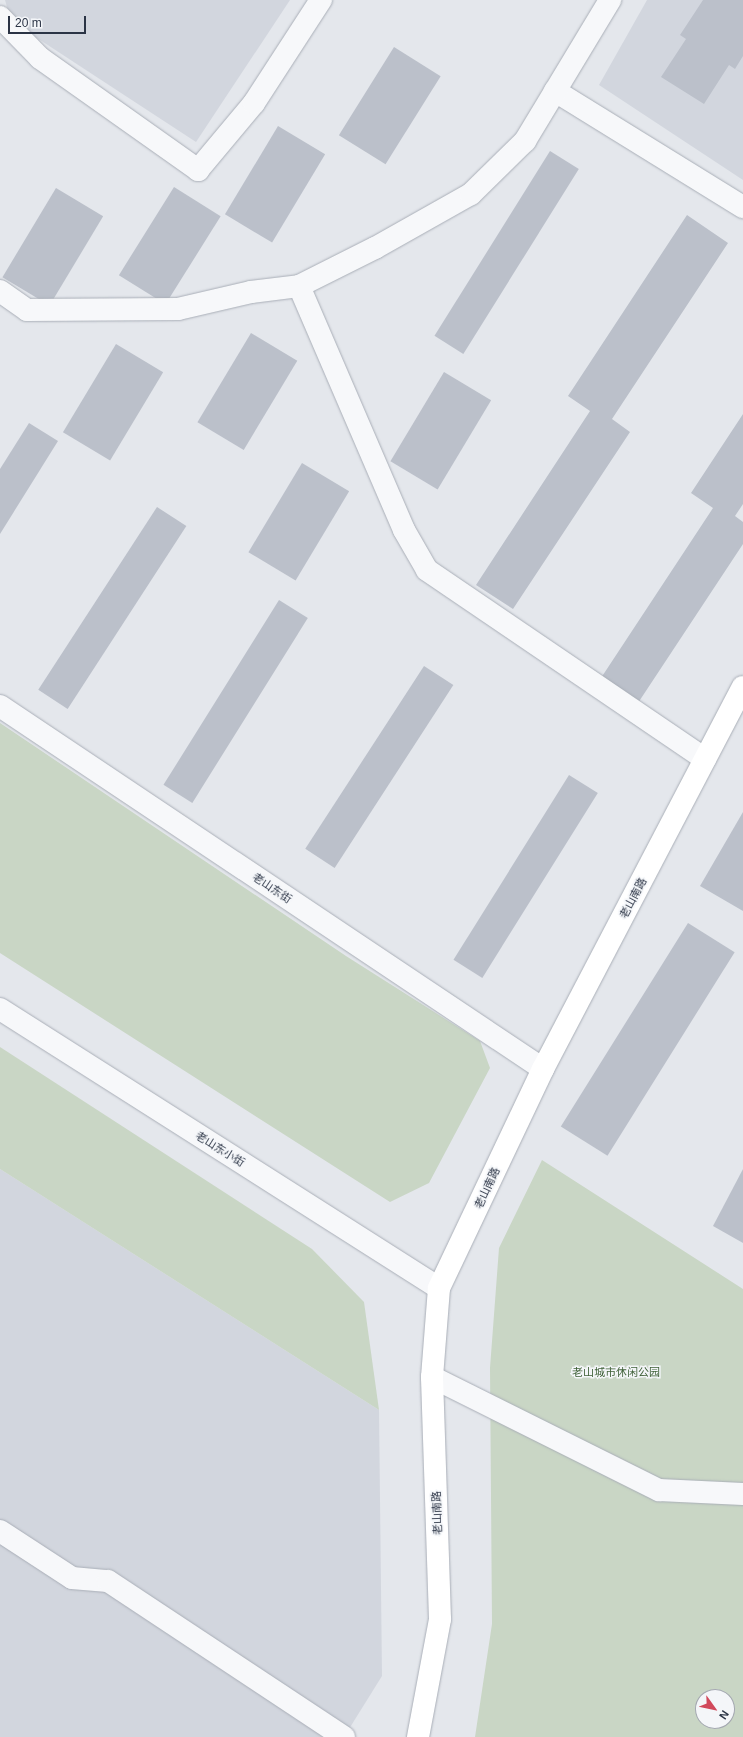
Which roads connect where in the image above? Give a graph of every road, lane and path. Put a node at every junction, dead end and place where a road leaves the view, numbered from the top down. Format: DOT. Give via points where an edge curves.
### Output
graph roads {
  1 [pos="321,0"];
  2 [pos="610,0"];
  3 [pos="0,17"];
  4 [pos="556,91"];
  5 [pos="743,208"];
  6 [pos="299,286"];
  7 [pos="0,291"];
  8 [pos="743,687"];
  9 [pos="0,706"];
  10 [pos="705,759"];
  11 [pos="0,1009"];
  12 [pos="543,1070"];
  13 [pos="439,1288"];
  14 [pos="432,1377"];
  15 [pos="743,1494"];
  16 [pos="0,1531"];
  17 [pos="344,1737"];
  18 [pos="418,1737"];
  1 -- 3 [label="street" via="254,103 198,170 40,58"];
  2 -- 4 [label="street"];
  4 -- 5 [label="street"];
  4 -- 6 [label="street" via="525,141 471,194 375,248"];
  6 -- 7 [label="street" via="251,292 178,309 27,310"];
  6 -- 10 [label="street" via="404,530 427,570"];
  8 -- 10 [label="main road, 老山南路"];
  9 -- 12 [label="street, 老山东街"];
  10 -- 12 [label="main road, 老山南路"];
  11 -- 13 [label="street, 老山东小街"];
  12 -- 13 [label="main road, 老山南路"];
  13 -- 14 [label="main road, 老山南路"];
  14 -- 15 [label="street" via="659,1490"];
  14 -- 18 [label="main road, 老山南路" via="440,1619"];
  16 -- 17 [label="street" via="72,1578 108,1581"];
}
